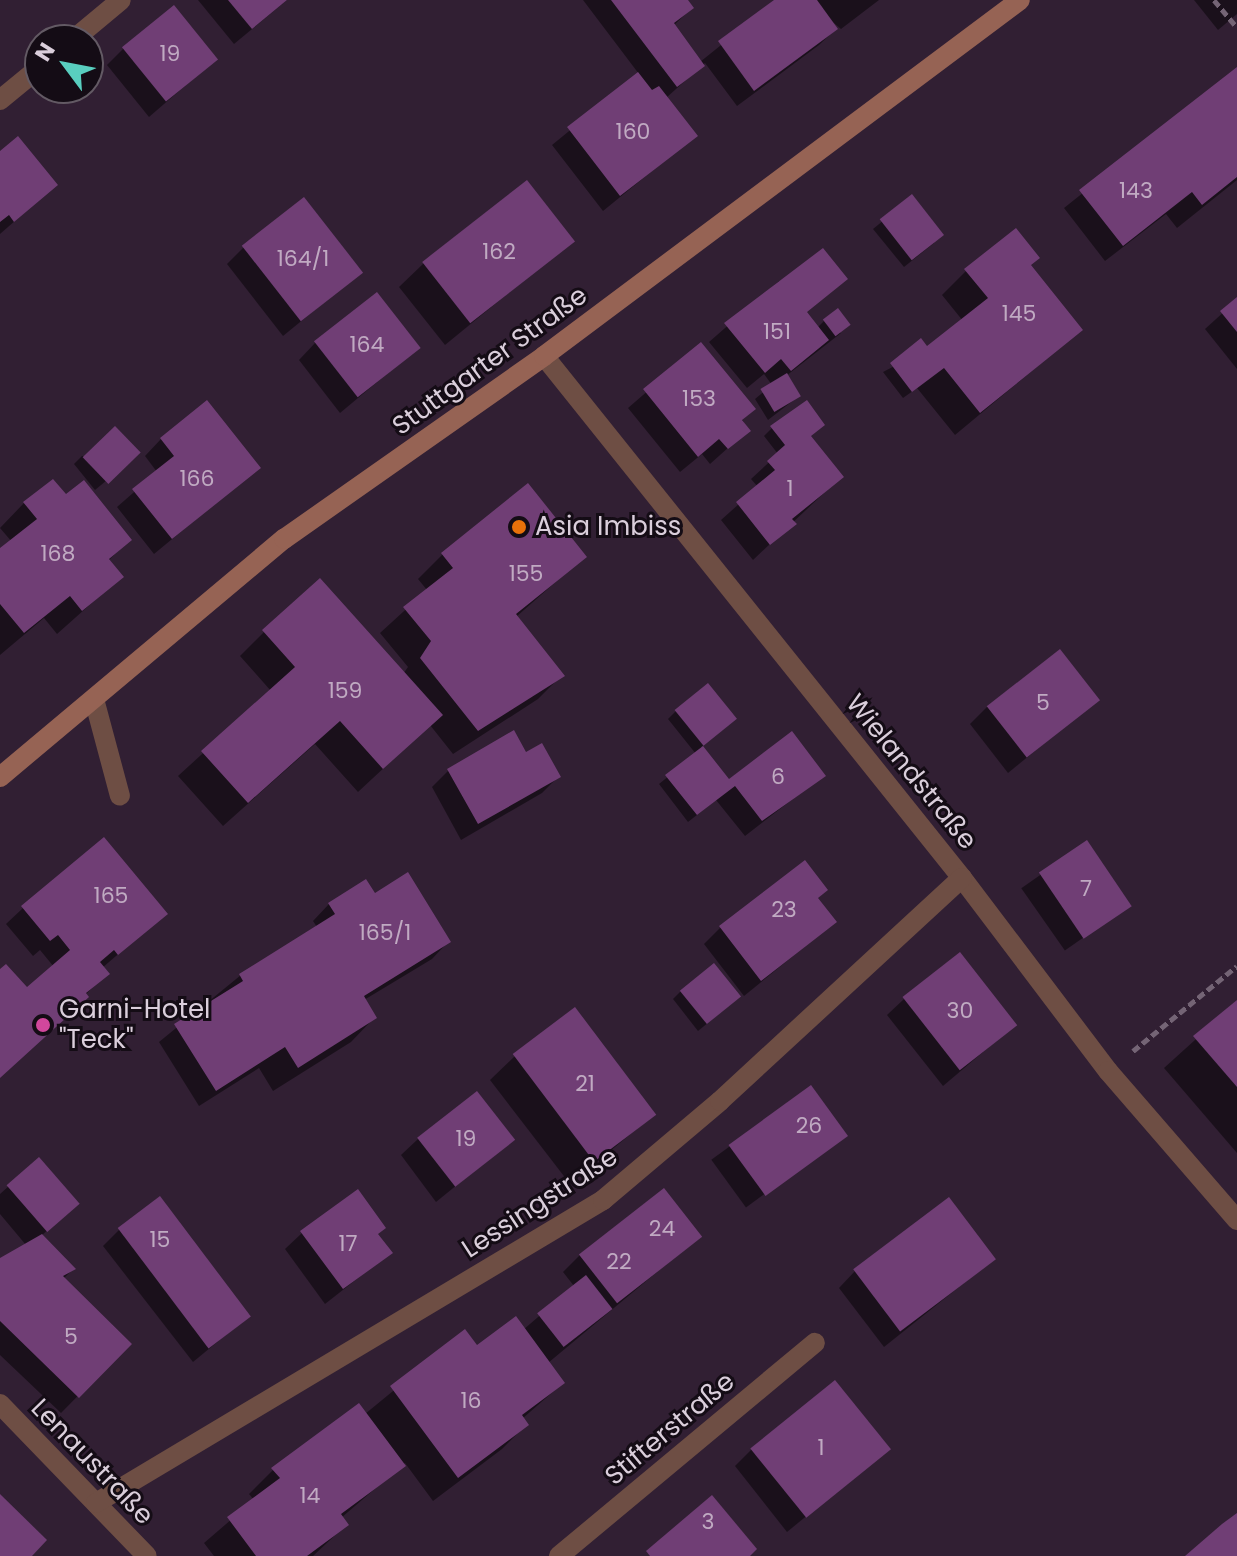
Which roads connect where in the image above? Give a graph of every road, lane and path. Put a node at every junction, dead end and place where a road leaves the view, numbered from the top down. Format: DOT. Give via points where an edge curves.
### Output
graph roads {
  1 [pos="121,0"];
  2 [pos="1020,0"];
  3 [pos="1214,0"];
  4 [pos="92,24"];
  5 [pos="1237,27"];
  6 [pos="24,80"];
  7 [pos="0,100"];
  8 [pos="544,356"];
  9 [pos="94,699"];
  10 [pos="0,777"];
  11 [pos="120,796"];
  12 [pos="962,878"];
  13 [pos="1237,966"];
  14 [pos="1108,1071"];
  15 [pos="1237,1220"];
  16 [pos="815,1343"];
  17 [pos="0,1404"];
  18 [pos="96,1503"];
  19 [pos="147,1556"];
  20 [pos="559,1556"];
  1 -- 4 [label="street"];
  2 -- 8 [label="main road, Stuttgarter Straße"];
  3 -- 5 [label="path"];
  6 -- 7 [label="street"];
  8 -- 9 [label="main road, Stuttgarter Straße" via="284,539"];
  8 -- 12 [label="street, Wielandstraße"];
  9 -- 10 [label="main road, Stuttgarter Straße"];
  9 -- 11 [label="street"];
  12 -- 14 [label="street, Wielandstraße"];
  12 -- 18 [label="street, Lessingstraße" via="720,1101 603,1200"];
  13 -- 14 [label="path"];
  14 -- 15 [label="street, Wielandstraße"];
  16 -- 20 [label="street, Stifterstraße"];
  17 -- 18 [label="street, Lenaustraße"];
  18 -- 19 [label="street, Lenaustraße"];
}
